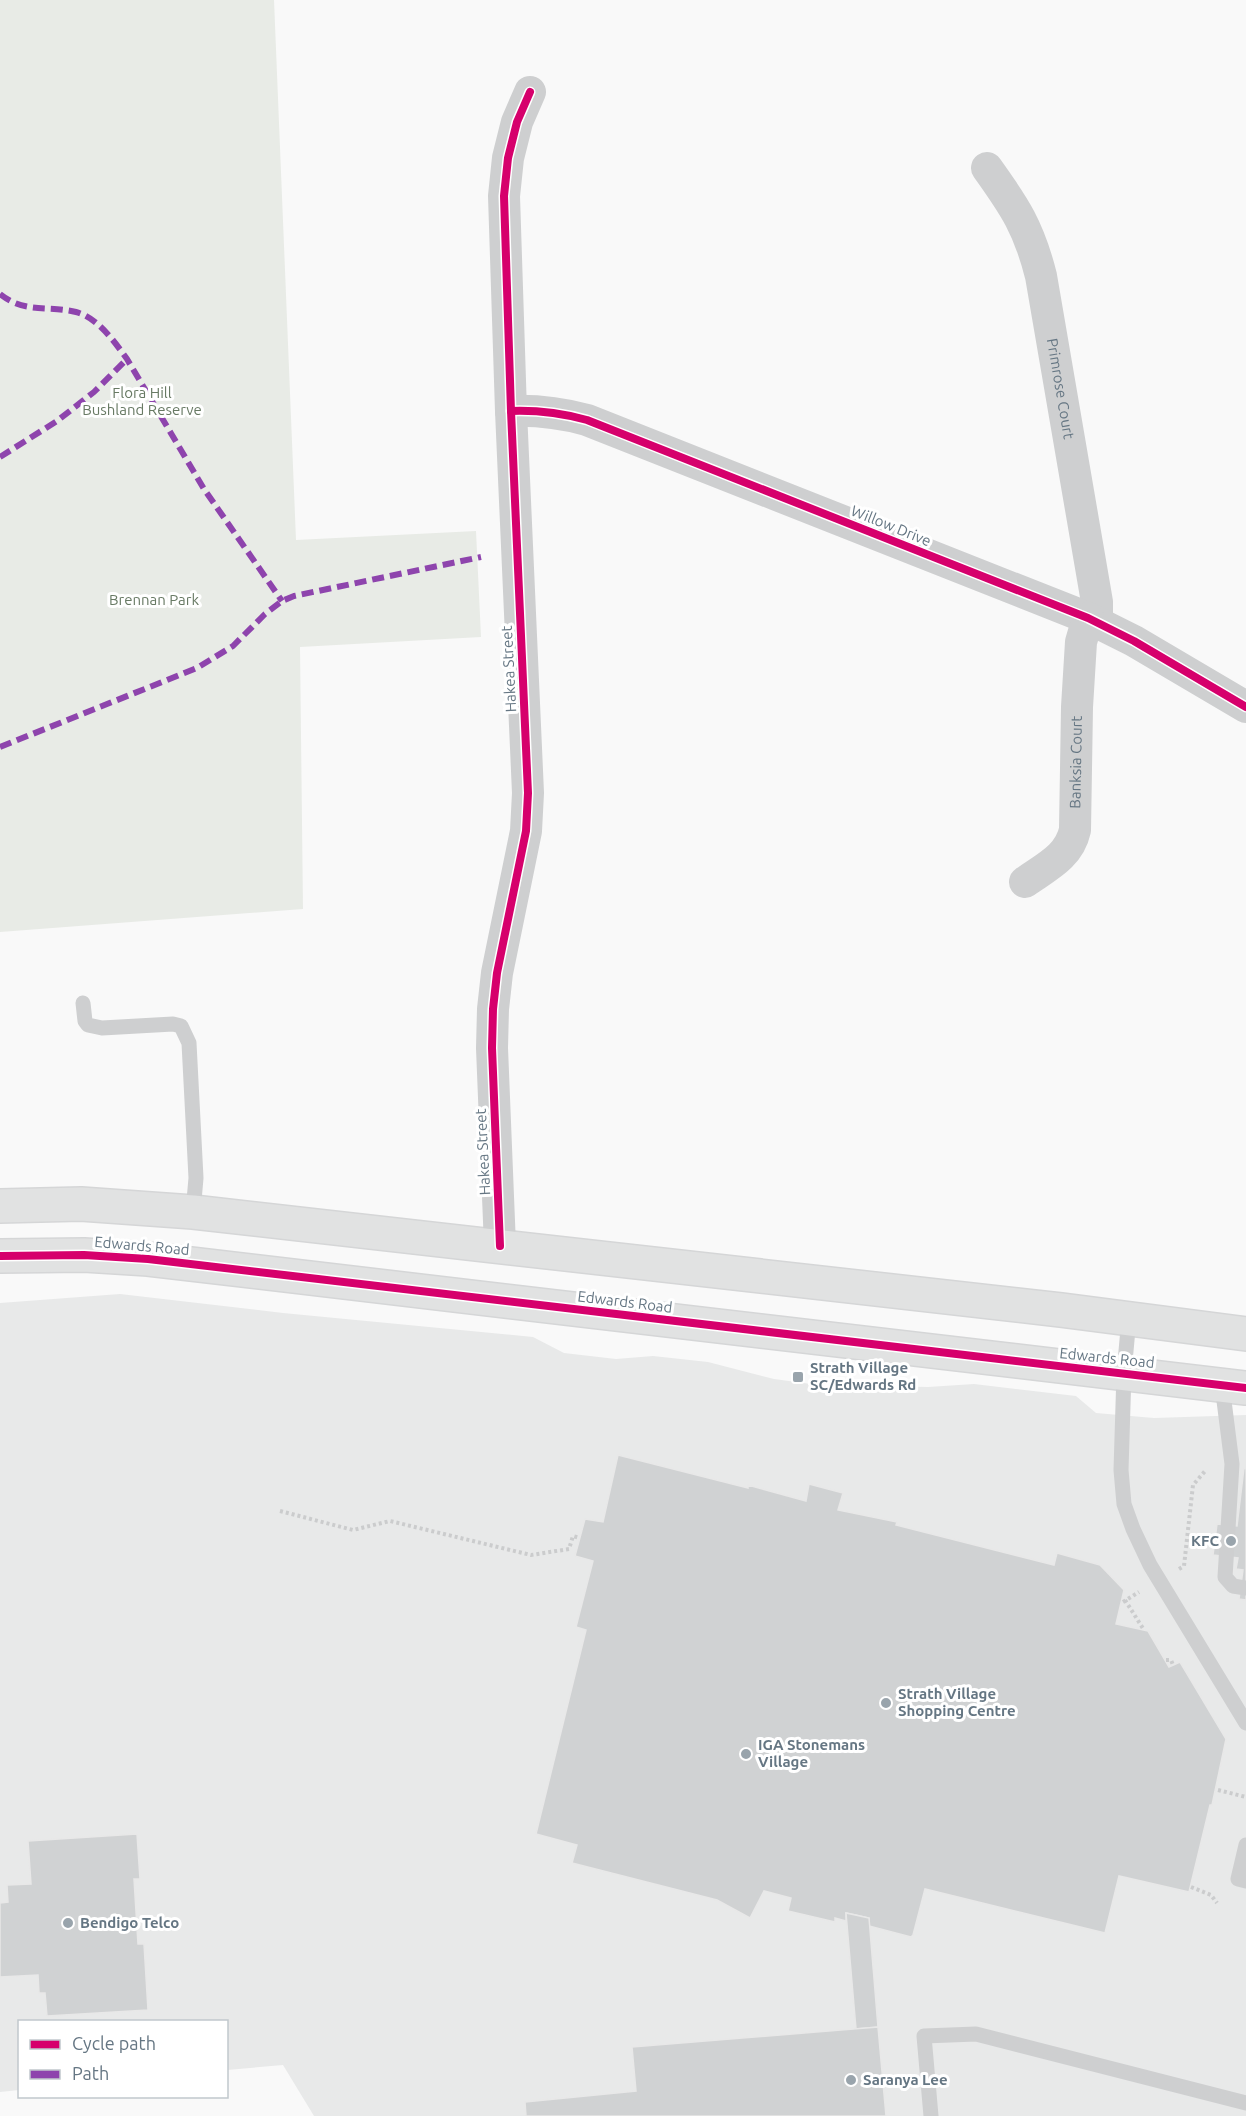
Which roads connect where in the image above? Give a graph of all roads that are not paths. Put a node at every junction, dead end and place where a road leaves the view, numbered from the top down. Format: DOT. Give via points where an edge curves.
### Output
graph roads {
  1 [pos="530,92"];
  2 [pos="987,168"];
  3 [pos="511,411"];
  4 [pos="1092,620"];
  5 [pos="1246,706"];
  6 [pos="1025,882"];
  7 [pos="83,1003"];
  8 [pos="0,1206"];
  9 [pos="193,1212"];
  10 [pos="500,1246"];
  11 [pos="0,1256"];
  12 [pos="1130,1318"];
  13 [pos="1246,1334"];
  14 [pos="1124,1373"];
  15 [pos="1234,1386"];
  16 [pos="1246,1588"];
  17 [pos="1246,1723"];
  18 [pos="1246,1845"];
  19 [pos="1246,1881"];
  20 [pos="1246,2103"];
  21 [pos="931,2116"];
  1 -- 3 [label="street, Hakea Street" via="517,122 504,196"];
  2 -- 4 [label="street, Primrose Court" via="1027,229 1039,268 1097,602"];
  3 -- 4 [label="street, Willow Drive" via="537,410 587,420"];
  3 -- 10 [label="street, Hakea Street" via="528,793 526,831 493,1009"];
  4 -- 5 [label="street, Willow Drive"];
  4 -- 6 [label="street, Banksia Court" via="1081,642 1074,837 1065,852"];
  7 -- 9 [label="lane" via="88,1025 102,1028 172,1024 181,1026 185,1033 189,1042 196,1179"];
  8 -- 9 [label="street" via="81,1204"];
  9 -- 10 [label="street"];
  10 -- 12 [label="street"];
  11 -- 14 [label="street, Edwards Road" via="148,1258"];
  12 -- 13 [label="street"];
  12 -- 14 [label="lane"];
  14 -- 15 [label="street, Edwards Road"];
  14 -- 17 [label="lane" via="1124,1504 1159,1581"];
  15 -- 16 [label="lane" via="1225,1577 1233,1586"];
  18 -- 19 [label="lane" via="1238,1879"];
  20 -- 21 [label="lane" via="976,2034 924,2036"];
}
